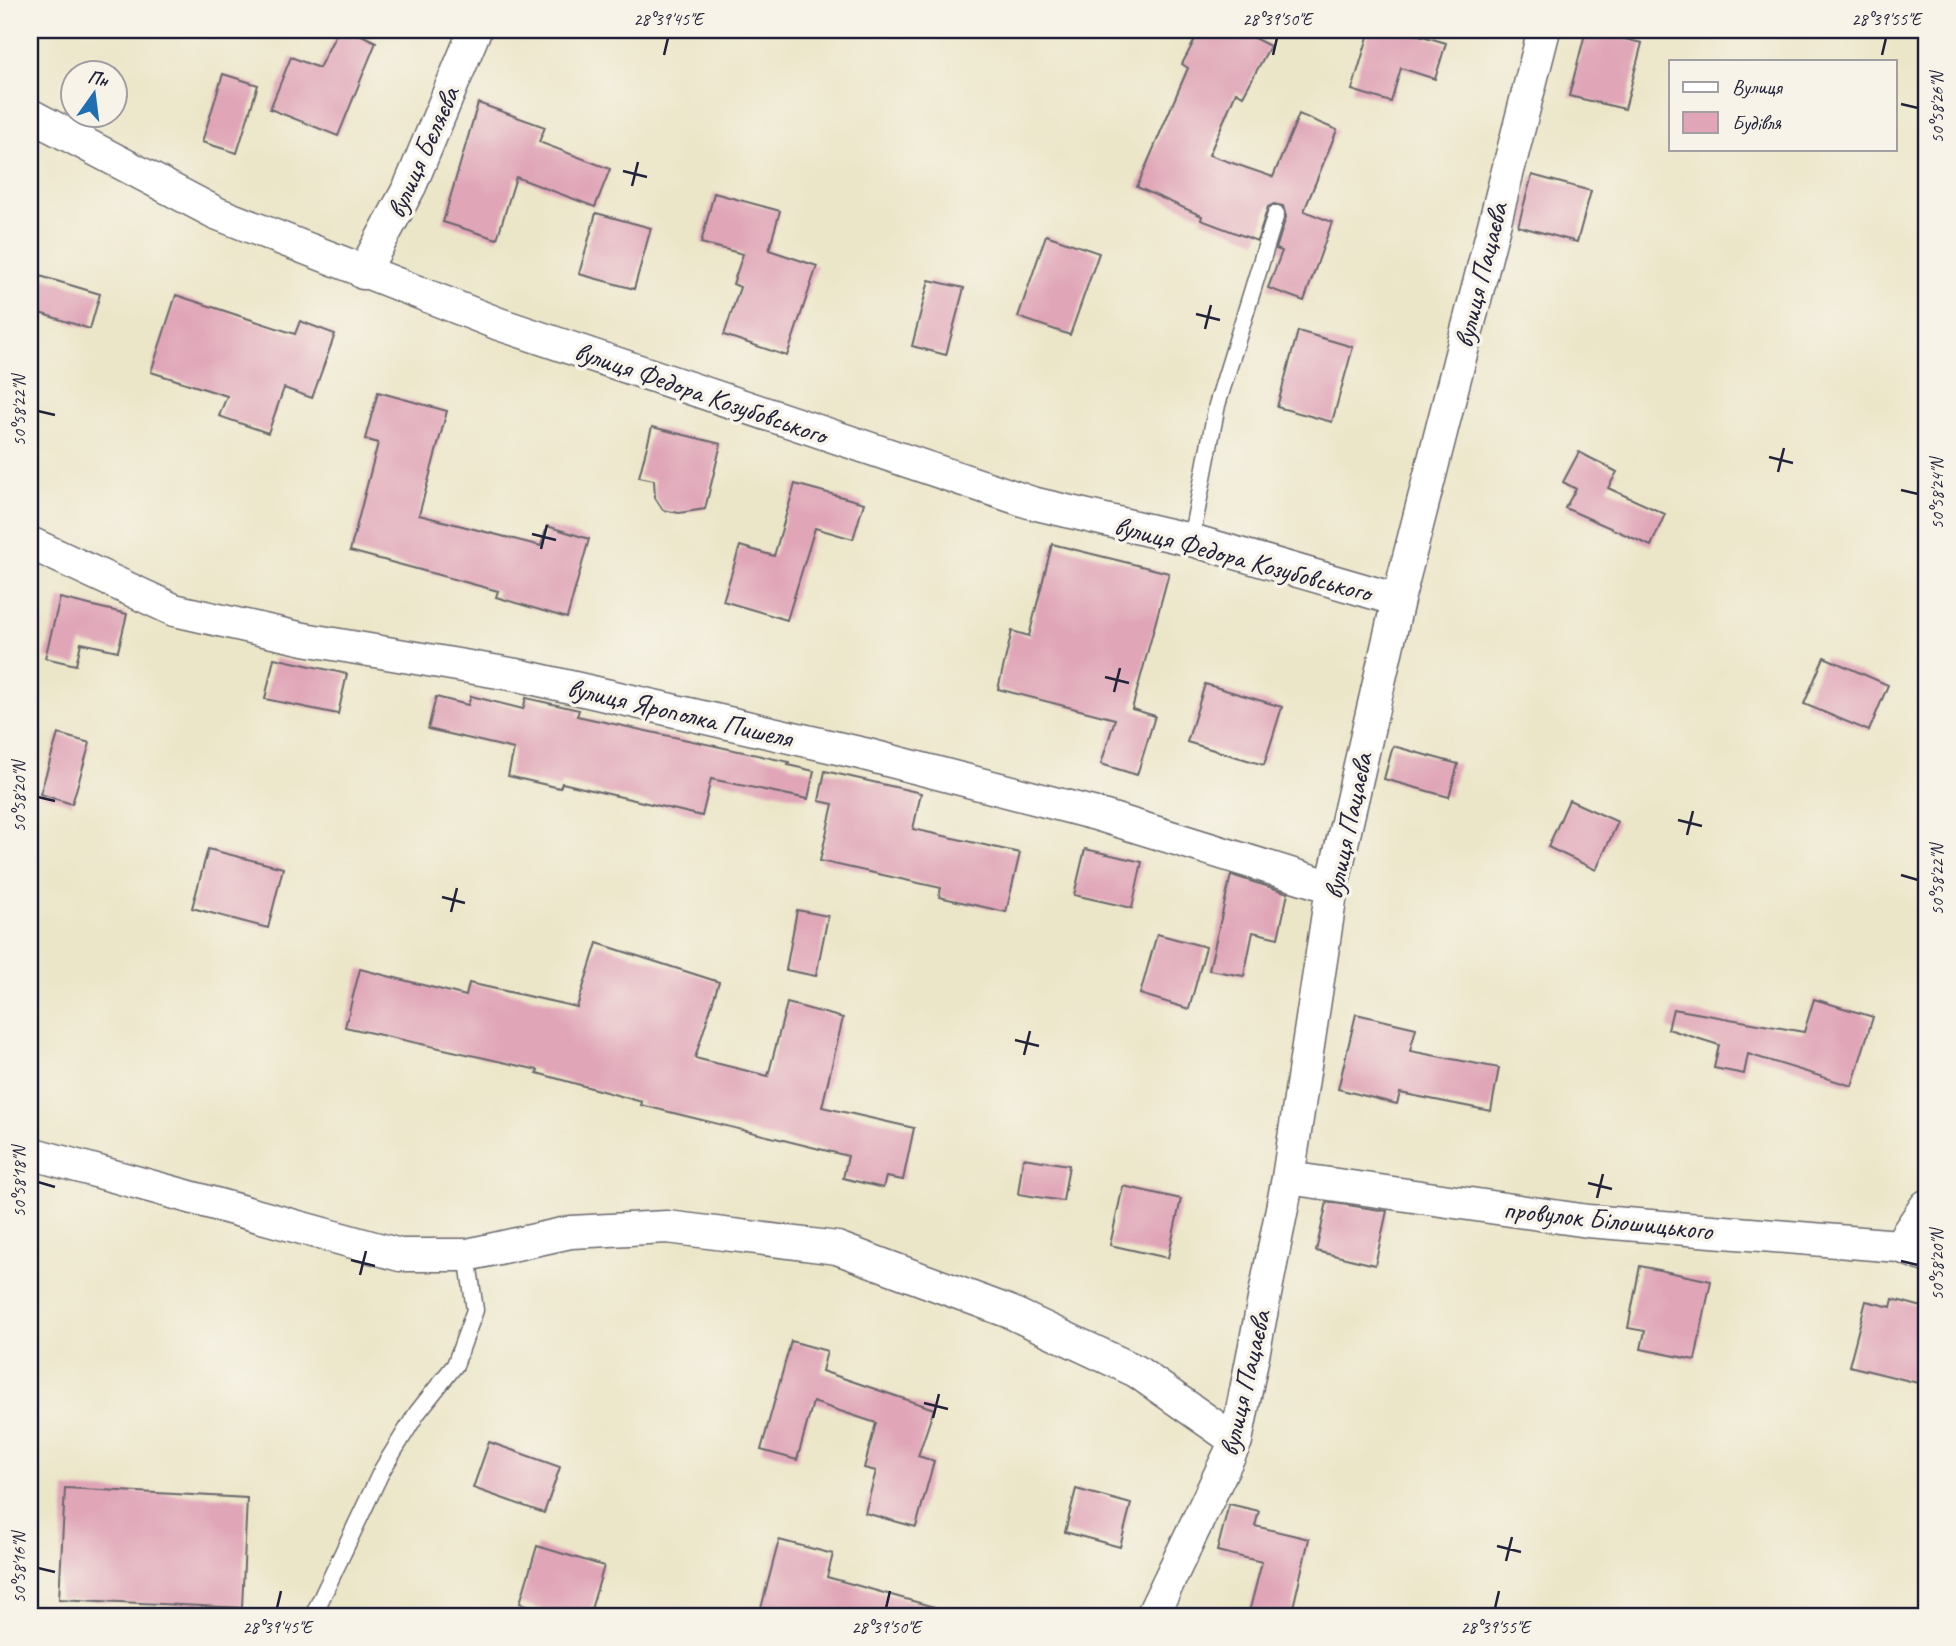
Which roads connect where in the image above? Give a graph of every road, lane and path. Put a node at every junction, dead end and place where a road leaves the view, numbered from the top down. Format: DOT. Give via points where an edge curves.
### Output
graph roads {
  1 [pos="475,30"];
  2 [pos="1544,30"];
  3 [pos="30,115"];
  4 [pos="1276,214"];
  5 [pos="363,272"];
  6 [pos="1191,540"];
  7 [pos="30,543"];
  8 [pos="1398,600"];
  9 [pos="1332,887"];
  10 [pos="30,1153"];
  11 [pos="1289,1178"];
  12 [pos="1926,1206"];
  13 [pos="1913,1251"];
  14 [pos="467,1255"];
  15 [pos="1236,1441"];
  16 [pos="313,1616"];
  17 [pos="1152,1616"];
  1 -- 5 [label="street, вулиця Бєляєва" via="410,186"];
  2 -- 8 [label="street, вулиця Пацаєва"];
  3 -- 5 [label="street, вулиця Федора Козубовського" via="216,213"];
  4 -- 6 [label="lane" via="1217,405"];
  5 -- 6 [label="street, вулиця Федора Козубовського" via="499,324 1032,503"];
  6 -- 8 [label="street, вулиця Федора Козубовського"];
  7 -- 9 [label="street, вулиця Ярополка Пишеля" via="174,610 304,639 522,676 864,754 1097,814"];
  8 -- 9 [label="street, вулиця Пацаєва"];
  9 -- 11 [label="street, вулиця Пацаєва"];
  10 -- 14 [label="street" via="400,1255"];
  11 -- 13 [label="street, провулок Білошицького" via="1588,1221"];
  11 -- 15 [label="street, вулиця Пацаєва"];
  12 -- 13 [label="street"];
  14 -- 15 [label="street" via="571,1232 667,1227 837,1248 1010,1312 1136,1371"];
  14 -- 16 [label="lane" via="475,1310 455,1365 417,1413 382,1470"];
  15 -- 17 [label="street, вулиця Пацаєва"];
}
